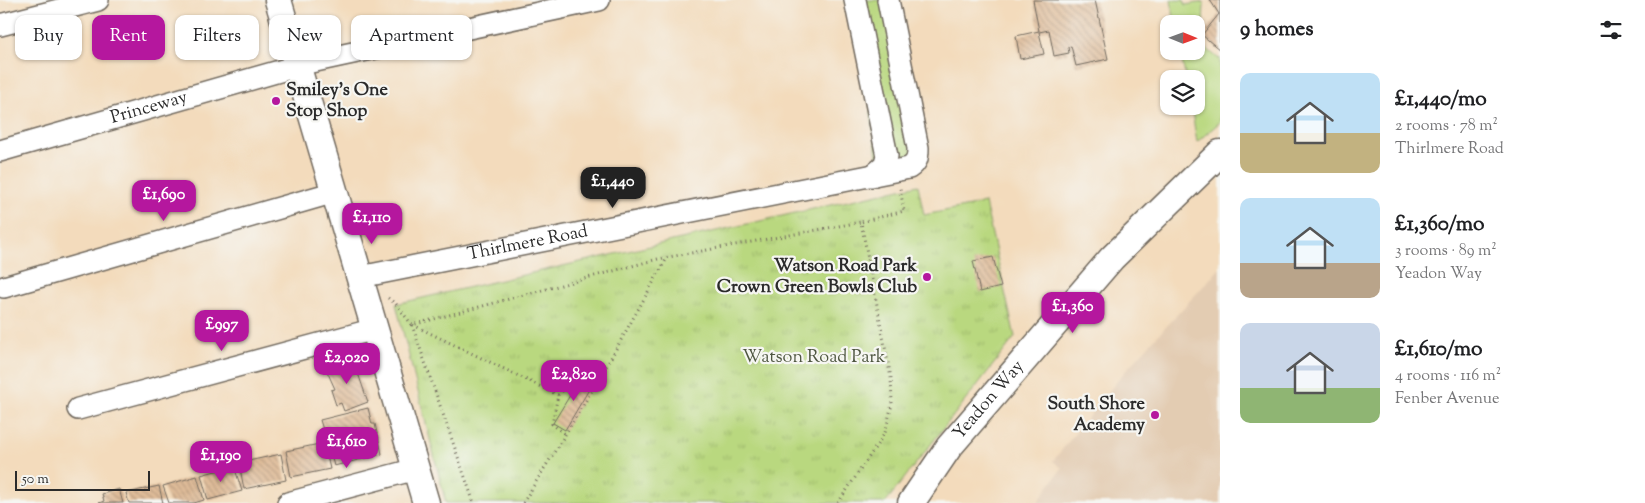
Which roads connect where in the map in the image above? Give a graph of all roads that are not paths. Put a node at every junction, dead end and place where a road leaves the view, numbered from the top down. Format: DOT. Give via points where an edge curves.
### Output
graph roads {
  1 [pos="98,0"];
  2 [pos="278,0"];
  3 [pos="599,0"];
  4 [pos="855,0"];
  5 [pos="888,0"];
  6 [pos="0,25"];
  7 [pos="298,66"];
  8 [pos="0,151"];
  9 [pos="1220,153"];
  10 [pos="872,176"];
  11 [pos="335,192"];
  12 [pos="360,277"];
  13 [pos="4,287"];
  14 [pos="375,329"];
  15 [pos="78,409"];
  16 [pos="416,469"];
  17 [pos="288,503"];
  18 [pos="426,503"];
  19 [pos="911,503"];
  1 -- 6 [label="street"];
  2 -- 7 [label="street"];
  3 -- 7 [label="street, Princeway"];
  4 -- 10 [label="street" via="887,156 884,166"];
  5 -- 10 [label="street, Thirlmere Road" via="918,156 913,166"];
  7 -- 8 [label="street, Princeway"];
  7 -- 11 [label="street"];
  9 -- 19 [label="street, Yeadon Way" via="1112,258 949,447"];
  10 -- 12 [label="street, Thirlmere Road"];
  11 -- 12 [label="street"];
  11 -- 13 [label="street"];
  12 -- 14 [label="street"];
  14 -- 15 [label="street"];
  14 -- 16 [label="street"];
  16 -- 17 [label="street"];
  16 -- 18 [label="street"];
}
